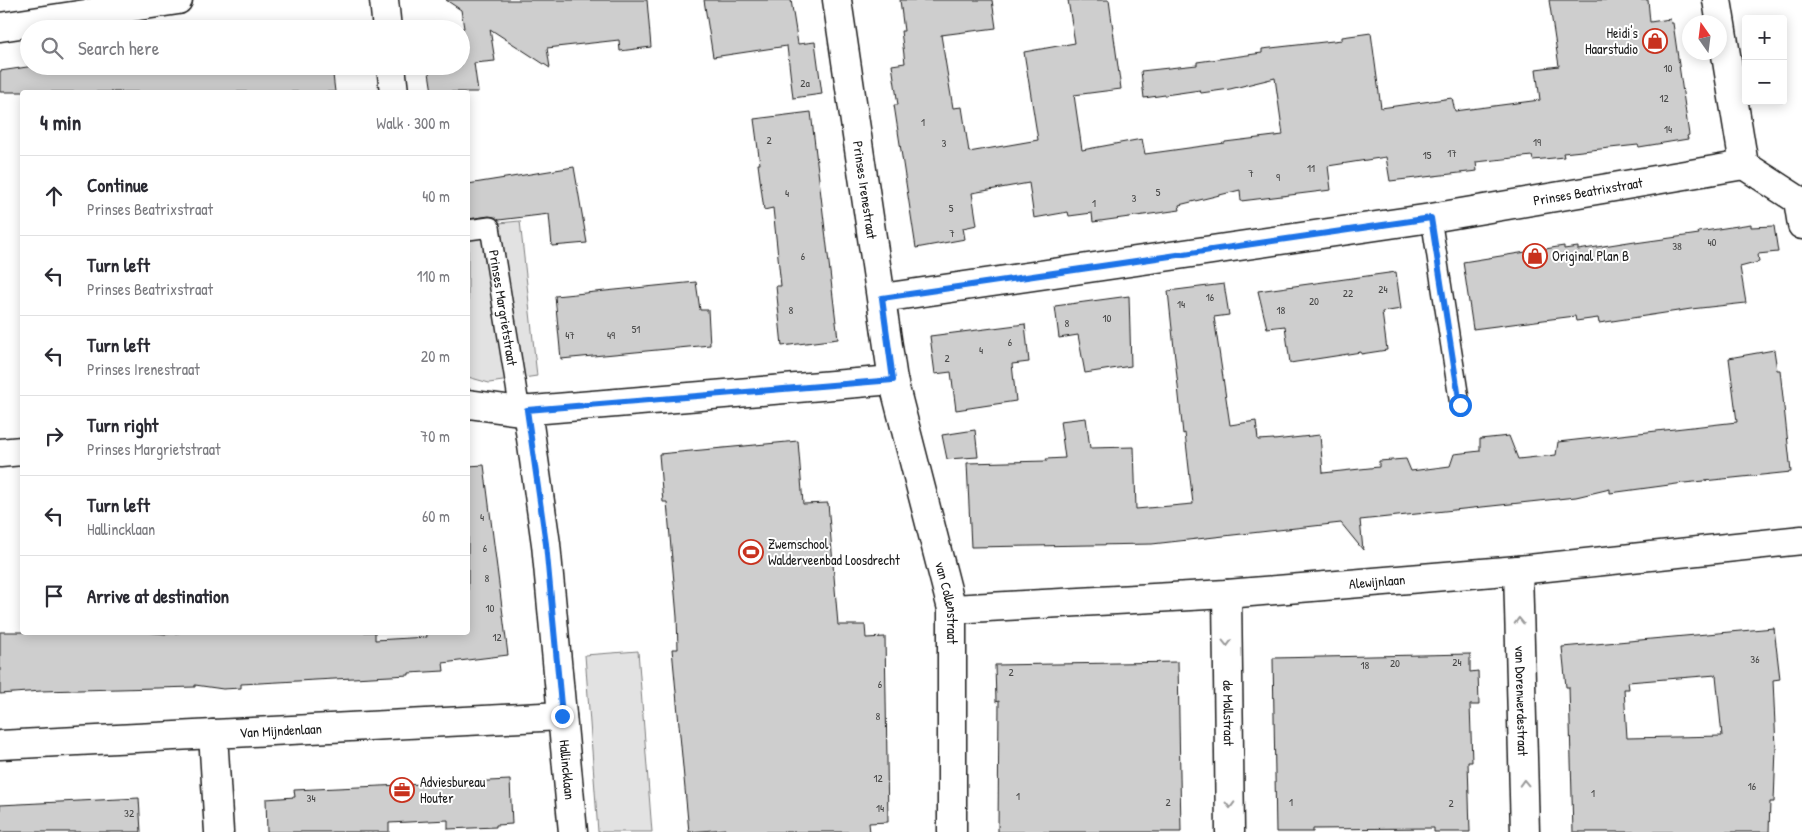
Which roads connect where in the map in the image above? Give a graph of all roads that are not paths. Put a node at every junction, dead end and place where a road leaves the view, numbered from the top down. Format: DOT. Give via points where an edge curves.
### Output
graph roads {
  1 [pos="178,0"];
  2 [pos="384,0"];
  3 [pos="837,0"];
  4 [pos="1717,0"];
  5 [pos="46,20"];
  6 [pos="386,20"];
  7 [pos="20,24"];
  8 [pos="0,27"];
  9 [pos="392,75"];
  10 [pos="394,90"];
  11 [pos="1744,165"];
  12 [pos="1431,218"];
  13 [pos="1802,225"];
  14 [pos="470,230"];
  15 [pos="882,298"];
  16 [pos="893,380"];
  17 [pos="470,404"];
  18 [pos="1460,405"];
  19 [pos="524,411"];
  20 [pos="20,451"];
  21 [pos="0,453"];
  22 [pos="1802,540"];
  23 [pos="1518,570"];
  24 [pos="1227,594"];
  25 [pos="952,609"];
  26 [pos="562,716"];
  27 [pos="213,734"];
  28 [pos="0,745"];
  29 [pos="219,832"];
  30 [pos="573,832"];
  31 [pos="952,832"];
  32 [pos="1230,832"];
  33 [pos="1525,832"];
  1 -- 5 [label="street"];
  2 -- 6 [label="street"];
  3 -- 15 [label="street, Prinses Irenestraat"];
  4 -- 11 [label="street"];
  7 -- 8 [label="street"];
  9 -- 10 [label="street"];
  11 -- 12 [label="street, Prinses Beatrixstraat"];
  11 -- 13 [label="street" via="1798,200"];
  12 -- 15 [label="street, Prinses Beatrixstraat"];
  12 -- 18 [label="lane"];
  14 -- 19 [label="lane, Prinses Margrietstraat" via="490,227"];
  15 -- 16 [label="street, Prinses Irenestraat"];
  16 -- 19 [label="street"];
  16 -- 25 [label="street, van Collenstraat"];
  17 -- 19 [label="street"];
  19 -- 26 [label="street, Hallincklaan" via="546,544"];
  20 -- 21 [label="street"];
  22 -- 23 [label="street, Alewijnlaan"];
  23 -- 24 [label="street, Alewijnlaan"];
  33 -- 23 [label="street, van Dorenwerdestraat, one-way"];
  24 -- 25 [label="street, Alewijnlaan"];
  24 -- 32 [label="street, de Mollstraat, one-way"];
  25 -- 31 [label="street, van Collenstraat"];
  26 -- 27 [label="street, Van Mijndenlaan"];
  26 -- 30 [label="street, Hallincklaan"];
  27 -- 28 [label="street, Van Mijndenlaan"];
  27 -- 29 [label="street"];
}
